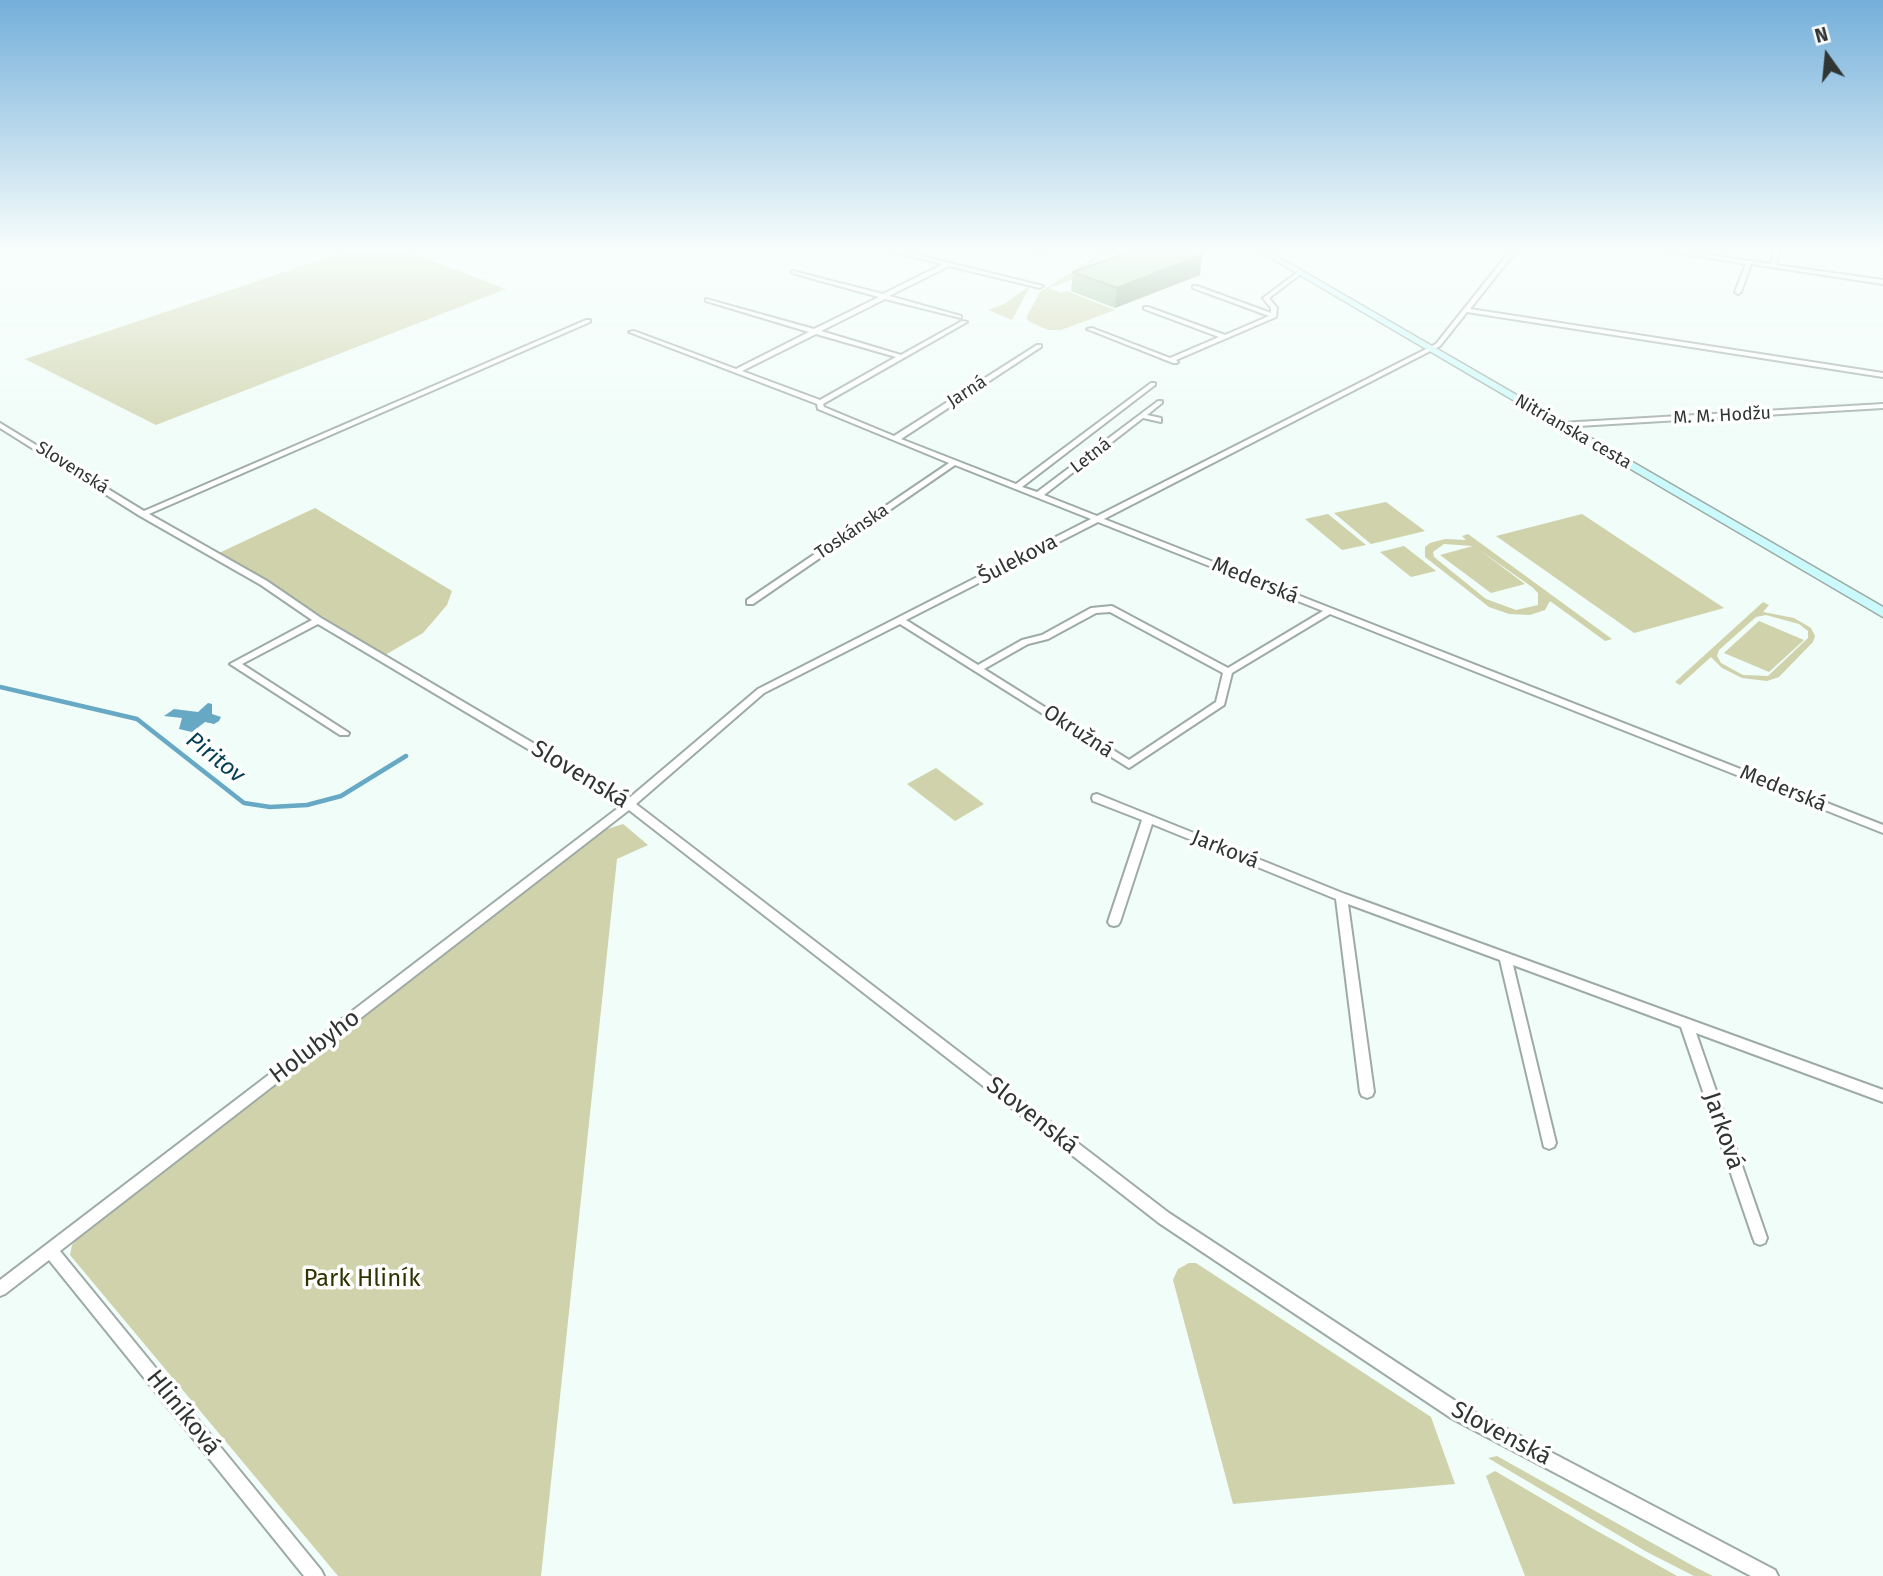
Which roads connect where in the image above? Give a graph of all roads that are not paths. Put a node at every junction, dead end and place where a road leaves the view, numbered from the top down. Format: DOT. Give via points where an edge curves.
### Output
graph roads {
  1 [pos="580,325"];
  2 [pos="791,325"];
  3 [pos="830,325"];
  4 [pos="952,325"];
  5 [pos="1191,325"];
  6 [pos="1254,325"];
  7 [pos="1389,325"];
  8 [pos="1454,325"];
  9 [pos="1559,325"];
  10 [pos="1090,328"];
  11 [pos="632,332"];
  12 [pos="816,332"];
  13 [pos="1225,337"];
  14 [pos="1039,346"];
  15 [pos="1430,348"];
  16 [pos="902,357"];
  17 [pos="1171,360"];
  18 [pos="1180,364"];
  19 [pos="737,371"];
  20 [pos="1883,375"];
  21 [pos="1153,384"];
  22 [pos="1160,402"];
  23 [pos="820,403"];
  24 [pos="1883,407"];
  25 [pos="1142,416"];
  26 [pos="1158,420"];
  27 [pos="0,425"];
  28 [pos="1560,425"];
  29 [pos="895,439"];
  30 [pos="955,462"];
  31 [pos="1017,487"];
  32 [pos="1039,495"];
  33 [pos="143,514"];
  34 [pos="1098,519"];
  35 [pos="750,602"];
  36 [pos="1329,611"];
  37 [pos="1883,612"];
  38 [pos="318,620"];
  39 [pos="901,620"];
  40 [pos="979,668"];
  41 [pos="1228,672"];
  42 [pos="344,733"];
  43 [pos="1097,797"];
  44 [pos="628,804"];
  45 [pos="1148,819"];
  46 [pos="1883,829"];
  47 [pos="1341,897"];
  48 [pos="1114,922"];
  49 [pos="1505,957"];
  50 [pos="1686,1023"];
  51 [pos="1367,1092"];
  52 [pos="1883,1096"];
  53 [pos="1549,1143"];
  54 [pos="1760,1238"];
  55 [pos="50,1250"];
  56 [pos="0,1289"];
  57 [pos="316,1576"];
  58 [pos="1769,1576"];
  1 -- 33 [label="street"];
  2 -- 12 [label="street"];
  3 -- 12 [label="street"];
  4 -- 16 [label="street"];
  5 -- 13 [label="street"];
  6 -- 13 [label="street"];
  7 -- 15 [label="main road, Nitrianska cesta"];
  8 -- 15 [label="street, Šulekova"];
  9 -- 20 [label="street"];
  10 -- 17 [label="street"];
  11 -- 19 [label="street, Mederská"];
  12 -- 16 [label="street"];
  12 -- 19 [label="street"];
  13 -- 17 [label="street"];
  14 -- 29 [label="street, Jarná"];
  15 -- 28 [label="main road, Nitrianska cesta"];
  15 -- 34 [label="street, Šulekova"];
  16 -- 23 [label="street"];
  17 -- 18 [label="street"];
  19 -- 23 [label="street, Mederská"];
  21 -- 31 [label="street"];
  22 -- 25 [label="street, Letná"];
  23 -- 29 [label="street, Mederská" via="820,408"];
  24 -- 28 [label="street, M. M. Hodžu"];
  25 -- 26 [label="street"];
  25 -- 32 [label="street, Letná"];
  27 -- 33 [label="street, Slovenská"];
  28 -- 37 [label="main road, Nitrianska cesta"];
  29 -- 30 [label="street, Mederská"];
  30 -- 31 [label="street, Mederská"];
  30 -- 35 [label="street, Toskánska"];
  31 -- 32 [label="street, Mederská"];
  32 -- 34 [label="street, Mederská"];
  33 -- 38 [label="street, Slovenská" via="264,583"];
  34 -- 36 [label="street, Mederská"];
  34 -- 39 [label="street, Šulekova"];
  36 -- 41 [label="street"];
  36 -- 46 [label="street, Mederská"];
  38 -- 42 [label="street" via="235,664"];
  38 -- 44 [label="street, Slovenská"];
  39 -- 40 [label="street, Okružná"];
  39 -- 44 [label="street, Šulekova" via="761,691"];
  40 -- 41 [label="street" via="1094,610 1112,610"];
  40 -- 41 [label="street, Okružná" via="1129,765 1221,703"];
  43 -- 45 [label="street, Jarková"];
  44 -- 55 [label="street, Holubyho"];
  44 -- 58 [label="street, Slovenská" via="1164,1218 1457,1412"];
  45 -- 47 [label="street, Jarková"];
  45 -- 48 [label="street"];
  47 -- 49 [label="street, Jarková"];
  47 -- 51 [label="street"];
  49 -- 50 [label="street, Jarková"];
  49 -- 53 [label="street"];
  50 -- 52 [label="street, Jarková"];
  50 -- 54 [label="street, Jarková"];
  55 -- 56 [label="street, Holubyho"];
  55 -- 57 [label="street, Hliníková"];
}
